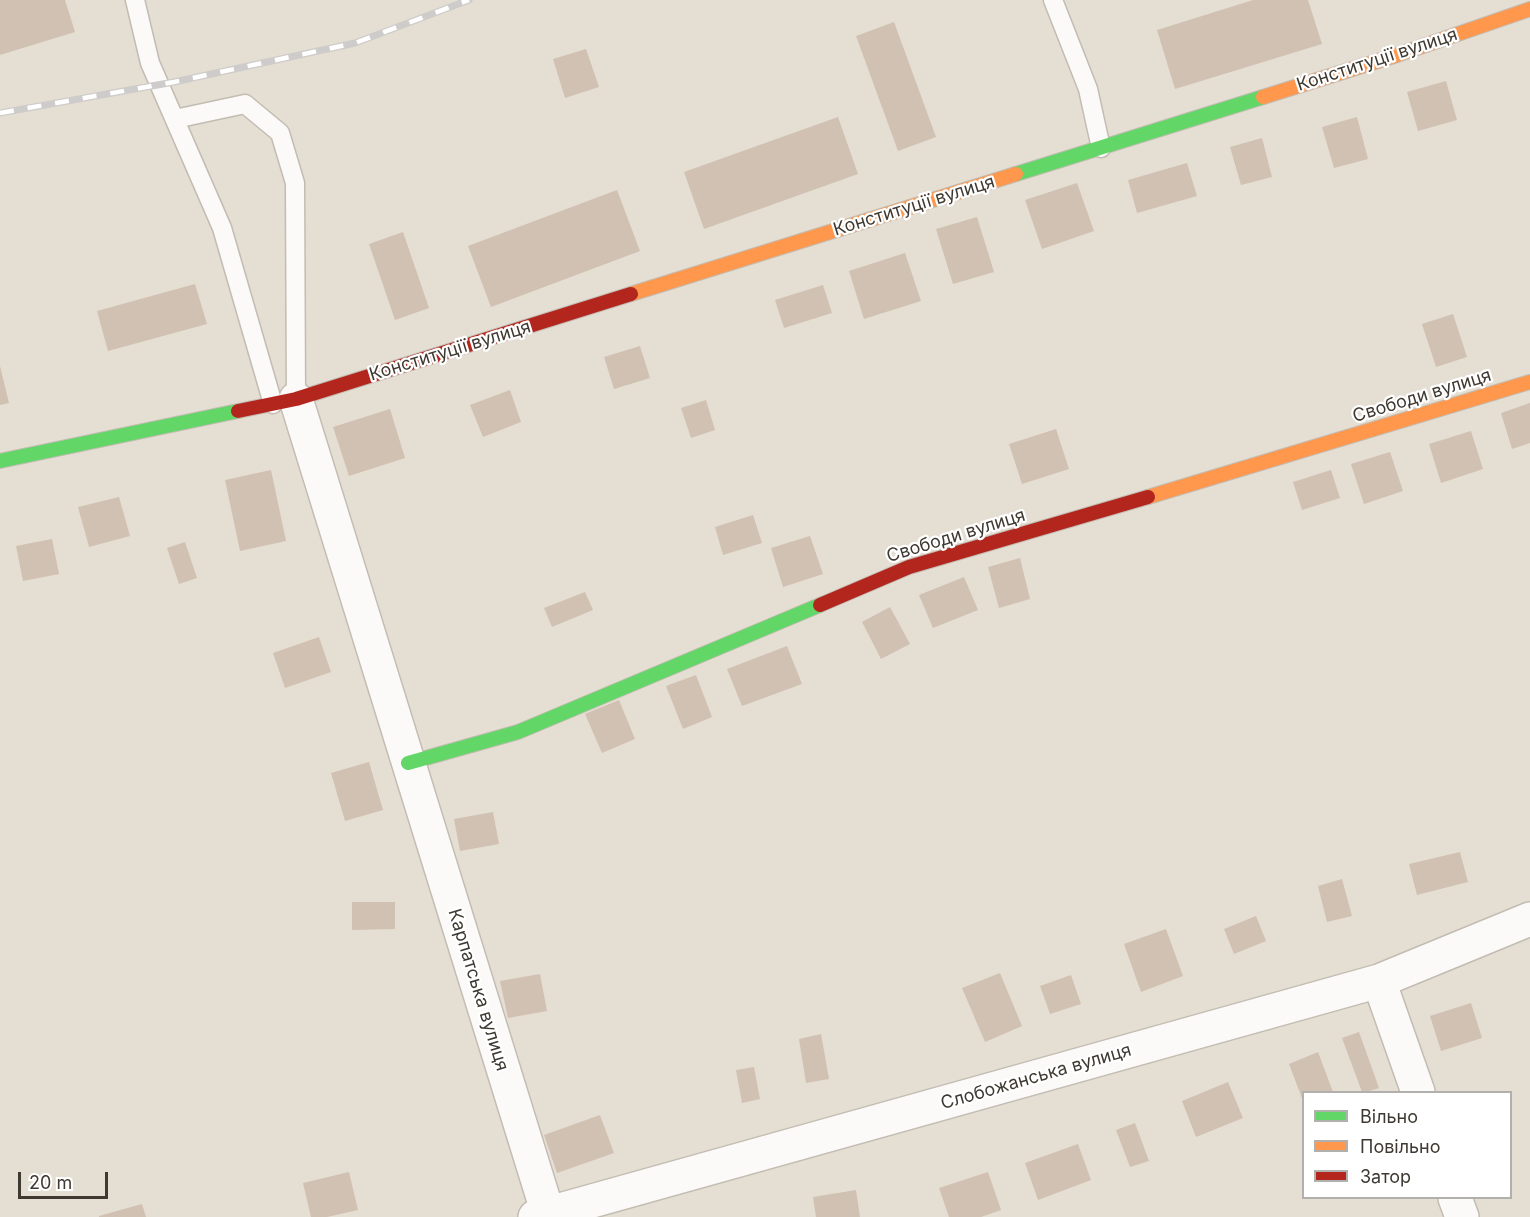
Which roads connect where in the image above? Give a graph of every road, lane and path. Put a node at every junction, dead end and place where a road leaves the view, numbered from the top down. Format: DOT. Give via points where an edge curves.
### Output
graph roads {
  1 [pos="135,0"];
  2 [pos="1053,0"];
  3 [pos="1530,9"];
  4 [pos="175,118"];
  5 [pos="1101,148"];
  6 [pos="1530,382"];
  7 [pos="284,402"];
  8 [pos="0,461"];
  9 [pos="408,763"];
  10 [pos="1530,919"];
  11 [pos="1379,981"];
  12 [pos="1419,1091"];
  13 [pos="1456,1199"];
  14 [pos="544,1216"];
  15 [pos="1462,1217"];
  1 -- 4 [label="lane" via="150,63"];
  2 -- 5 [label="lane" via="1088,89"];
  3 -- 5 [label="street, Конституції вулиця"];
  4 -- 7 [label="lane" via="222,228"];
  4 -- 7 [label="lane" via="245,104 280,133 296,183"];
  5 -- 7 [label="street, Конституції вулиця"];
  6 -- 9 [label="street, Свободи вулиця" via="909,567 518,732"];
  7 -- 8 [label="street, Конституції вулиця"];
  7 -- 9 [label="street"];
  9 -- 14 [label="street, Карпатська вулиця"];
  10 -- 11 [label="street, Слобожанська вулиця"];
  11 -- 12 [label="street"];
  11 -- 14 [label="street, Слобожанська вулиця"];
  13 -- 15 [label="street"];
}
